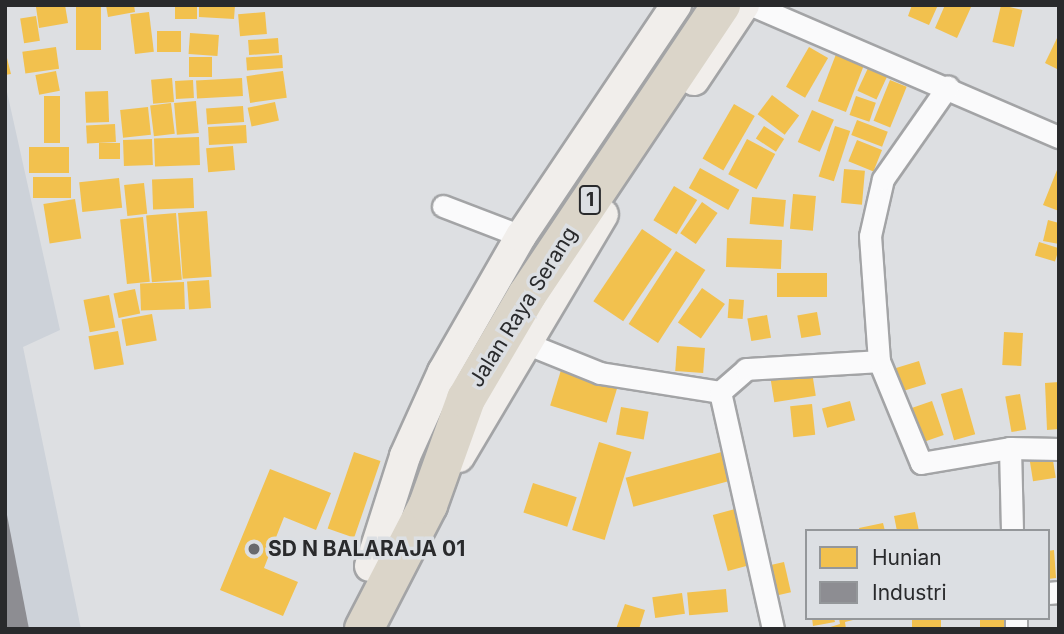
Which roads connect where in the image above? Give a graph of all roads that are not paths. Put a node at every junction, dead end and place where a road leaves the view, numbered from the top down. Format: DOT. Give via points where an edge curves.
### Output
graph roads {
  1 [pos="721,5"];
  2 [pos="744,5"];
  3 [pos="752,5"];
  4 [pos="681,6"];
  5 [pos="948,86"];
  6 [pos="1059,137"];
  7 [pos="443,206"];
  8 [pos="521,236"];
  9 [pos="523,342"];
  10 [pos="879,361"];
  11 [pos="720,392"];
  12 [pos="460,395"];
  13 [pos="1010,447"];
  14 [pos="1059,449"];
  15 [pos="1012,529"];
  16 [pos="380,572"];
  17 [pos="341,629"];
  18 [pos="364,629"];
  19 [pos="773,629"];
  1 -- 12 [label="highway, Jalan Raya Serang / 1"];
  2 -- 9 [label="main road"];
  3 -- 5 [label="street"];
  4 -- 8 [label="main road"];
  4 -- 12 [label="highway, Jalan Raya Serang / 1"];
  5 -- 6 [label="street"];
  5 -- 10 [label="street" via="883,179 870,236"];
  7 -- 8 [label="street"];
  8 -- 16 [label="main road" via="443,372 405,456"];
  9 -- 11 [label="street" via="600,373"];
  9 -- 16 [label="main road"];
  10 -- 11 [label="street" via="746,369"];
  10 -- 13 [label="street" via="921,463"];
  11 -- 19 [label="street"];
  12 -- 16 [label="highway, Jalan Raya Serang / 1"];
  13 -- 14 [label="street"];
  13 -- 15 [label="street"];
  16 -- 17 [label="highway, Jalan Raya Serang / 1"];
  16 -- 18 [label="highway, Jalan Raya Serang / 1"];
}
